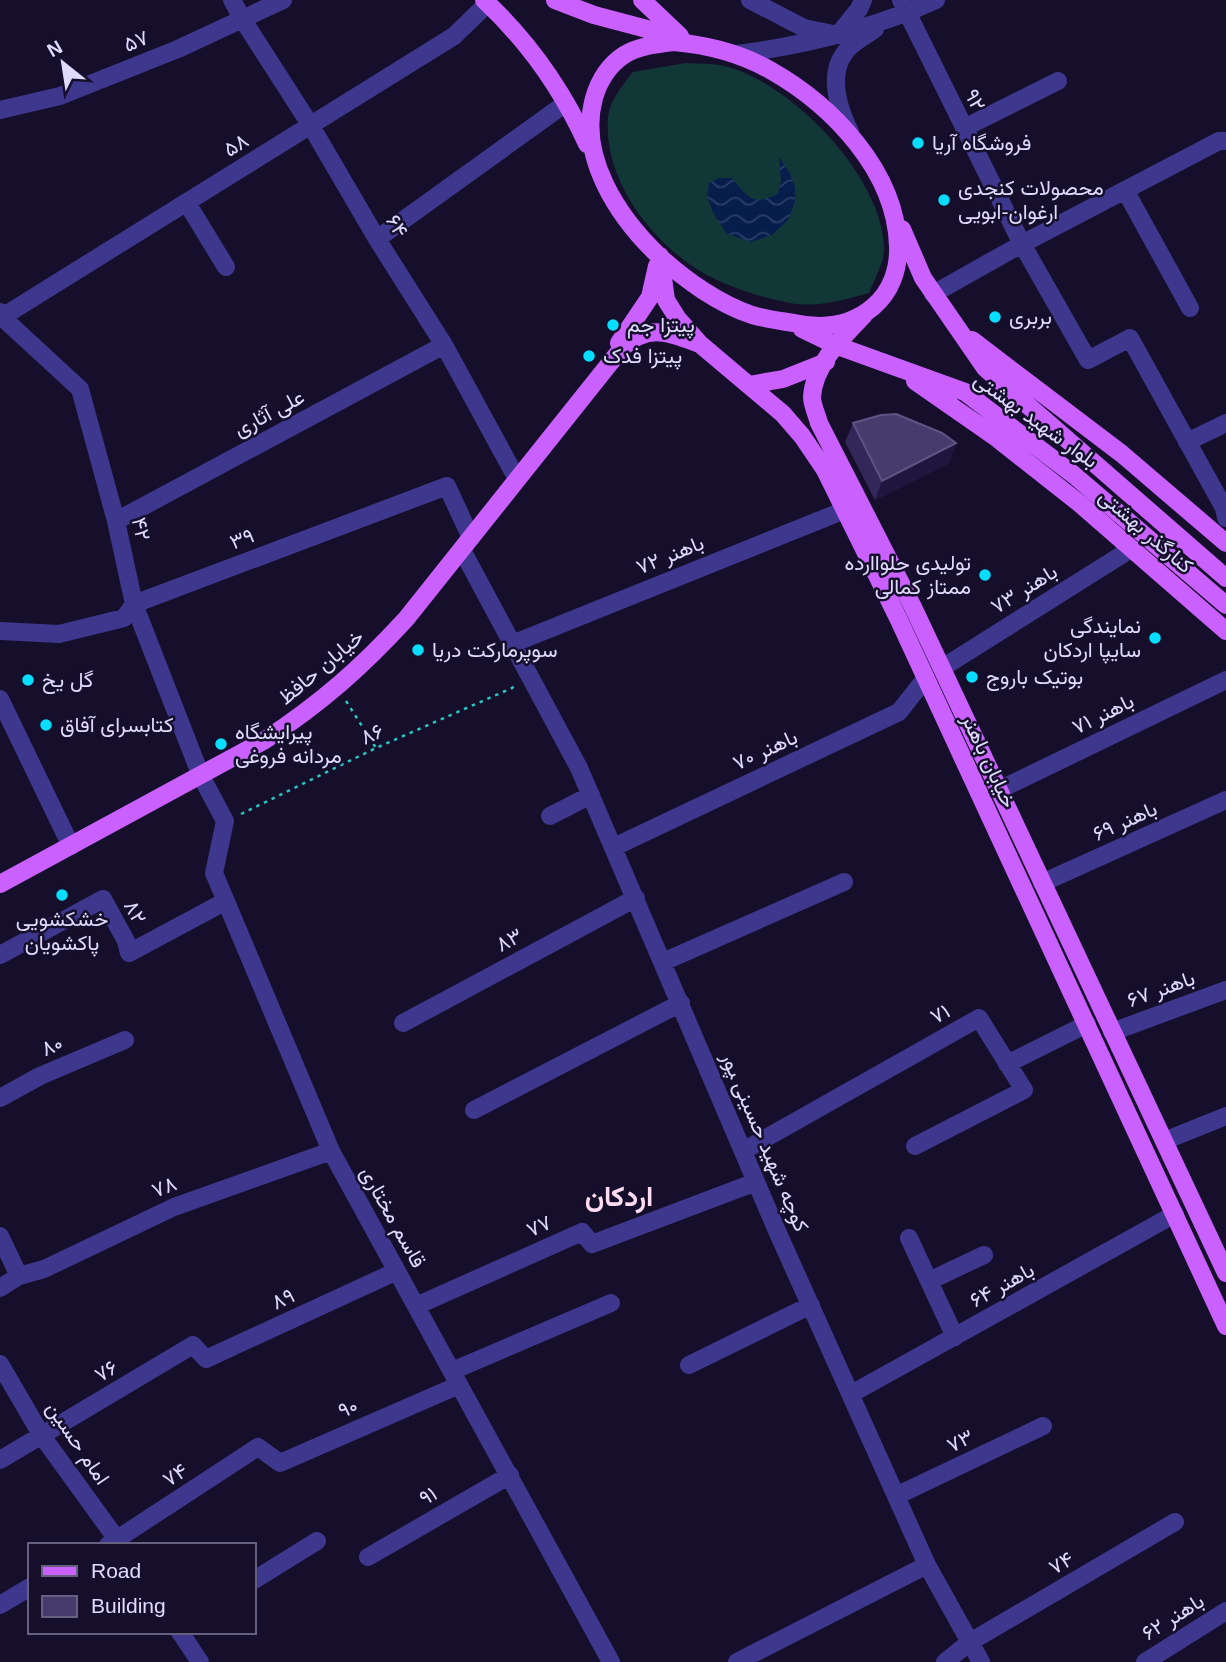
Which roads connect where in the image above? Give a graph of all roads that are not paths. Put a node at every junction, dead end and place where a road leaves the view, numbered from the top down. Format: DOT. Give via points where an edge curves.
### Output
graph roads {
  1 [pos="232,0"];
  2 [pos="284,0"];
  3 [pos="555,0"];
  4 [pos="642,0"];
  5 [pos="750,0"];
  6 [pos="863,0"];
  7 [pos="936,0"];
  8 [pos="486,1"];
  9 [pos="904,7"];
  10 [pos="243,20"];
  11 [pos="887,22"];
  12 [pos="838,35"];
  13 [pos="682,38"];
  14 [pos="705,45"];
  15 [pos="737,54"];
  16 [pos="1058,81"];
  17 [pos="566,103"];
  18 [pos="0,110"];
  19 [pos="311,126"];
  20 [pos="964,128"];
  21 [pos="854,140"];
  22 [pos="1226,141"];
  23 [pos="599,171"];
  24 [pos="1125,190"];
  25 [pos="889,200"];
  26 [pos="187,203"];
  27 [pos="377,239"];
  28 [pos="1022,244"];
  29 [pos="660,256"];
  30 [pos="226,267"];
  31 [pos="933,294"];
  32 [pos="1190,308"];
  33 [pos="1,314"];
  34 [pos="864,315"];
  35 [pos="789,323"];
  36 [pos="954,326"];
  37 [pos="700,344"];
  38 [pos="444,345"];
  39 [pos="835,345"];
  40 [pos="866,357"];
  41 [pos="825,362"];
  42 [pos="898,368"];
  43 [pos="749,385"];
  44 [pos="590,387"];
  45 [pos="1226,423"];
  46 [pos="1187,442"];
  47 [pos="517,479"];
  48 [pos="845,510"];
  49 [pos="1226,518"];
  50 [pos="116,521"];
  51 [pos="1226,543"];
  52 [pos="466,544"];
  53 [pos="1131,549"];
  54 [pos="1226,578"];
  55 [pos="134,604"];
  56 [pos="1226,605"];
  57 [pos="0,631"];
  58 [pos="1226,631"];
  59 [pos="512,643"];
  60 [pos="942,668"];
  61 [pos="925,679"];
  62 [pos="1226,680"];
  63 [pos="0,699"];
  64 [pos="201,776"];
  65 [pos="999,790"];
  66 [pos="591,795"];
  67 [pos="1226,800"];
  68 [pos="550,816"];
  69 [pos="71,846"];
  70 [pos="614,847"];
  71 [pos="844,883"];
  72 [pos="1042,883"];
  73 [pos="0,884"];
  74 [pos="636,898"];
  75 [pos="226,901"];
  76 [pos="0,955"];
  77 [pos="663,962"];
  78 [pos="1226,990"];
  79 [pos="681,1003"];
  80 [pos="403,1023"];
  81 [pos="1087,1024"];
  82 [pos="1112,1031"];
  83 [pos="125,1040"];
  84 [pos="1007,1064"];
  85 [pos="0,1098"];
  86 [pos="474,1110"];
  87 [pos="1226,1116"];
  88 [pos="1164,1141"];
  89 [pos="915,1146"];
  90 [pos="331,1151"];
  91 [pos="743,1151"];
  92 [pos="756,1182"];
  93 [pos="1175,1214"];
  94 [pos="0,1236"];
  95 [pos="909,1238"];
  96 [pos="984,1255"];
  97 [pos="397,1271"];
  98 [pos="1226,1273"];
  99 [pos="19,1276"];
  100 [pos="929,1282"];
  101 [pos="0,1288"];
  102 [pos="611,1303"];
  103 [pos="811,1305"];
  104 [pos="416,1306"];
  105 [pos="1226,1326"];
  106 [pos="955,1336"];
  107 [pos="193,1345"];
  108 [pos="0,1364"];
  109 [pos="689,1365"];
  110 [pos="455,1378"];
  111 [pos="851,1394"];
  112 [pos="1043,1426"];
  113 [pos="43,1436"];
  114 [pos="258,1447"];
  115 [pos="0,1460"];
  116 [pos="510,1475"];
  117 [pos="897,1496"];
  118 [pos="1175,1522"];
  119 [pos="317,1541"];
  120 [pos="116,1543"];
  121 [pos="368,1557"];
  122 [pos="926,1564"];
  123 [pos="256,1579"];
  124 [pos="28,1588"];
  125 [pos="0,1605"];
  126 [pos="1226,1611"];
  127 [pos="181,1634"];
  128 [pos="970,1642"];
  129 [pos="197,1657"];
  130 [pos="178,1662"];
  131 [pos="611,1662"];
  132 [pos="737,1662"];
  133 [pos="945,1662"];
  134 [pos="981,1662"];
  135 [pos="1145,1662"];
  1 -- 10 [label="street, ۶۴"];
  2 -- 10 [label="street, ۵۷"];
  3 -- 13 [label="main road"];
  4 -- 13 [label="main road"];
  5 -- 12 [label="street" via="804,28"];
  6 -- 12 [label="street"];
  7 -- 9 [label="street"];
  8 -- 17 [label="main road" via="533,53"];
  8 -- 19 [label="street, ۵۸" via="453,36"];
  9 -- 11 [label="street"];
  9 -- 20 [label="street, ۹۲"];
  10 -- 18 [label="street, ۵۷" via="60,96"];
  10 -- 19 [label="street, ۶۴"];
  11 -- 12 [label="street"];
  11 -- 21 [label="street" via="850,46 836,73 840,113"];
  12 -- 15 [label="street"];
  13 -- 14 [label="main road"];
  14 -- 15 [label="main road"];
  14 -- 23 [label="main road" via="674,42 648,46 624,55 607,70 590,114"];
  15 -- 21 [label="main road" via="800,90 830,113"];
  16 -- 20 [label="street"];
  17 -- 23 [label="main road"];
  17 -- 27 [label="street"];
  19 -- 26 [label="street, ۵۸"];
  19 -- 27 [label="street, ۶۴"];
  20 -- 28 [label="street, ۹۲"];
  21 -- 25 [label="main road"];
  22 -- 24 [label="street"];
  23 -- 29 [label="main road" via="621,210"];
  24 -- 28 [label="street"];
  24 -- 32 [label="street"];
  25 -- 31 [label="main road, بلوار شهید بهشتی"];
  25 -- 34 [label="main road, خیابان باهنر" via="898,230 893,280 882,300"];
  26 -- 30 [label="street"];
  26 -- 33 [label="street, ۵۸"];
  27 -- 38 [label="street, ۶۴"];
  28 -- 31 [label="street"];
  28 -- 46 [label="street, ۹۲" via="1088,360 1130,338"];
  29 -- 35 [label="main road" via="720,300 752,315"];
  29 -- 37 [label="main road, خیابان باهنر" via="666,300"];
  29 -- 44 [label="main road, خیابان حافظ" via="650,297"];
  31 -- 36 [label="main road, بلوار شهید بهشتی"];
  33 -- 50 [label="street, ۴۲" via="80,389"];
  34 -- 35 [label="main road" via="815,328"];
  34 -- 39 [label="main road, خیابان باهنر"];
  35 -- 39 [label="main road, بلوار شهید بهشتی"];
  36 -- 51 [label="main road, کنارگذر بهشتی" via="1122,454"];
  36 -- 54 [label="main road, بلوار شهید بهشتی" via="985,368"];
  37 -- 43 [label="main road, خیابان باهنر"];
  37 -- 44 [label="main road, خیابان حافظ" via="670,333 643,334 622,348"];
  38 -- 47 [label="street, ۶۴"];
  38 -- 50 [label="street, علی آثاری"];
  39 -- 40 [label="main road, بلوار شهید بهشتی"];
  39 -- 41 [label="main road, خیابان باهنر"];
  40 -- 41 [label="main road"];
  40 -- 42 [label="main road, بلوار شهید بهشتی"];
  41 -- 43 [label="main road" via="783,379"];
  41 -- 60 [label="main road, خیابان باهنر" via="812,399 819,423"];
  42 -- 53 [label="main road, کنارگذر بهشتی" via="994,436"];
  42 -- 56 [label="main road, بلوار شهید بهشتی" via="965,392 1074,475"];
  43 -- 48 [label="main road, خیابان باهنر" via="803,436"];
  44 -- 47 [label="main road, خیابان حافظ"];
  45 -- 46 [label="street"];
  46 -- 49 [label="street"];
  47 -- 52 [label="main road, خیابان حافظ"];
  48 -- 59 [label="street, باهنر ۷۲"];
  48 -- 61 [label="main road, خیابان باهنر"];
  50 -- 55 [label="street, ۴۲"];
  52 -- 55 [label="street, ۳۹" via="447,486"];
  52 -- 59 [label="street, کوچه شهید حسینی ‍پور"];
  52 -- 64 [label="main road, خیابان حافظ" via="397,628 338,688 265,740"];
  53 -- 58 [label="main road, کنارگذر بهشتی"];
  53 -- 60 [label="street, باهنر ۷۳"];
  55 -- 57 [label="street, ۳۹" via="124,618 59,634"];
  55 -- 64 [label="street, ۴۲"];
  59 -- 66 [label="street, کوچه شهید حسینی ‍پور"];
  60 -- 61 [label="main road"];
  60 -- 65 [label="main road, خیابان باهنر"];
  61 -- 70 [label="street, باهنر ۷۰" via="899,712"];
  61 -- 81 [label="main road, خیابان باهنر"];
  62 -- 65 [label="street, باهنر ۷۱"];
  63 -- 69 [label="street"];
  64 -- 69 [label="main road, خیابان حافظ"];
  64 -- 75 [label="street, قاسم مختاری" via="225,821 214,873"];
  65 -- 72 [label="main road, خیابان باهنر"];
  66 -- 68 [label="street"];
  66 -- 70 [label="street, کوچه شهید حسینی ‍پور"];
  67 -- 72 [label="street, باهنر ۶۹"];
  69 -- 73 [label="main road, خیابان حافظ"];
  70 -- 74 [label="street, کوچه شهید حسینی ‍پور"];
  71 -- 77 [label="street"];
  72 -- 82 [label="main road, خیابان باهنر"];
  74 -- 77 [label="street, کوچه شهید حسینی ‍پور"];
  74 -- 80 [label="street, ۸۳"];
  75 -- 76 [label="street, ۸۲" via="129,953 103,899"];
  75 -- 90 [label="street, قاسم مختاری"];
  77 -- 79 [label="street, کوچه شهید حسینی ‍پور"];
  78 -- 82 [label="street, باهنر ۶۷"];
  79 -- 86 [label="street"];
  79 -- 91 [label="street, کوچه شهید حسینی ‍پور"];
  81 -- 84 [label="street"];
  81 -- 93 [label="main road, خیابان باهنر"];
  82 -- 88 [label="main road, خیابان باهنر"];
  83 -- 85 [label="street, ۸۰"];
  84 -- 89 [label="street, ۷۱" via="1024,1090"];
  84 -- 91 [label="street, ۷۱" via="979,1018"];
  87 -- 88 [label="street"];
  88 -- 98 [label="main road, خیابان باهنر"];
  90 -- 97 [label="street, قاسم مختاری"];
  90 -- 99 [label="street, ۷۸" via="174,1207 44,1269"];
  91 -- 92 [label="street, کوچه شهید حسینی ‍پور"];
  92 -- 103 [label="street, کوچه شهید حسینی ‍پور"];
  92 -- 104 [label="street, ۷۷" via="592,1244 582,1232"];
  93 -- 105 [label="main road, خیابان باهنر"];
  93 -- 106 [label="street, باهنر ۶۴"];
  94 -- 99 [label="street"];
  95 -- 100 [label="street"];
  96 -- 100 [label="street"];
  97 -- 104 [label="street, قاسم مختاری"];
  97 -- 107 [label="street, ۸۹" via="206,1359"];
  99 -- 101 [label="street"];
  100 -- 106 [label="street"];
  102 -- 110 [label="street"];
  103 -- 109 [label="street"];
  103 -- 111 [label="street, کوچه شهید حسینی ‍پور"];
  104 -- 110 [label="street, قاسم مختاری"];
  106 -- 111 [label="street, باهنر ۶۴"];
  107 -- 113 [label="street, ۷۶"];
  108 -- 113 [label="street, امام حسین"];
  110 -- 114 [label="street, ۹۰" via="280,1462"];
  110 -- 116 [label="street, قاسم مختاری"];
  111 -- 117 [label="street, کوچه شهید حسینی ‍پور"];
  112 -- 117 [label="street, ۷۳"];
  113 -- 115 [label="street, ۷۶"];
  113 -- 120 [label="street, امام حسین"];
  114 -- 120 [label="street, ۷۴"];
  116 -- 121 [label="street, ۹۱"];
  116 -- 131 [label="street, قاسم مختاری"];
  117 -- 122 [label="street, کوچه شهید حسینی ‍پور"];
  118 -- 128 [label="street, ۷۴"];
  119 -- 123 [label="street"];
  122 -- 128 [label="street, کوچه شهید حسینی ‍پور"];
  122 -- 132 [label="street"];
  124 -- 125 [label="street"];
  126 -- 135 [label="street, باهنر ۶۲"];
  127 -- 129 [label="street"];
  128 -- 133 [label="street, ۷۴"];
  128 -- 134 [label="street, کوچه شهید حسینی ‍پور"];
  129 -- 130 [label="street"];
}
